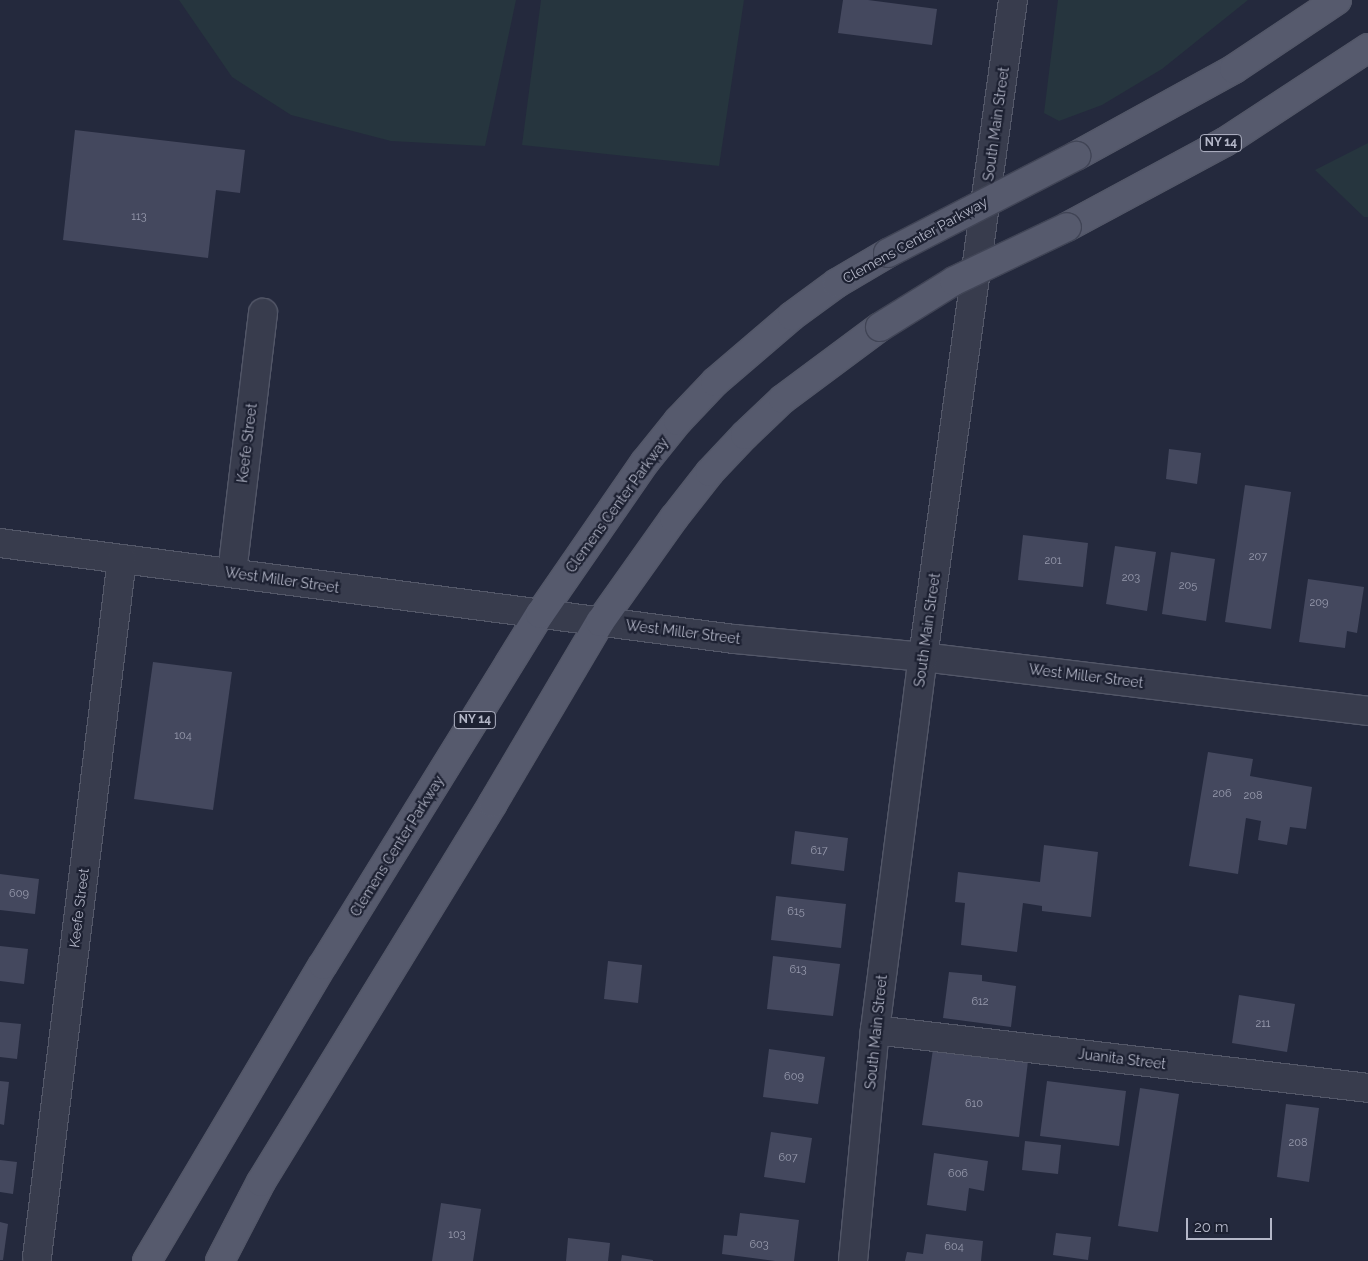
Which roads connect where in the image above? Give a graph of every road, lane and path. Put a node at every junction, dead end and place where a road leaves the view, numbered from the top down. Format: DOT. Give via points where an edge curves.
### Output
graph roads {
  1 [pos="1014,0"];
  2 [pos="1337,0"];
  3 [pos="1368,48"];
  4 [pos="263,312"];
  5 [pos="0,543"];
  6 [pos="122,559"];
  7 [pos="232,573"];
  8 [pos="540,614"];
  9 [pos="600,622"];
  10 [pos="923,657"];
  11 [pos="1368,711"];
  12 [pos="875,1030"];
  13 [pos="1368,1088"];
  14 [pos="37,1257"];
  15 [pos="146,1261"];
  16 [pos="220,1261"];
  17 [pos="853,1261"];
  1 -- 10 [label="street, South Main Street"];
  2 -- 8 [label="main road, Clemens Center Parkway / NY 14, bridge" via="1234,69 1076,156 888,253 837,283 792,316 715,382 678,421 645,462"];
  3 -- 9 [label="main road, NY 14, bridge" via="1225,142 1067,227 954,281 880,327 783,399 710,472"];
  4 -- 7 [label="street, Keefe Street"];
  5 -- 6 [label="street, West Miller Street"];
  6 -- 7 [label="street, West Miller Street"];
  6 -- 14 [label="street, Keefe Street"];
  7 -- 8 [label="street, West Miller Street"];
  8 -- 9 [label="street, West Miller Street"];
  8 -- 15 [label="main road, Clemens Center Parkway / NY 14" via="323,965"];
  9 -- 10 [label="street, West Miller Street"];
  9 -- 16 [label="main road, NY 14" via="494,803 261,1182"];
  10 -- 11 [label="street, West Miller Street"];
  10 -- 12 [label="street, South Main Street"];
  12 -- 13 [label="street, Juanita Street"];
  12 -- 17 [label="street, South Main Street"];
}
